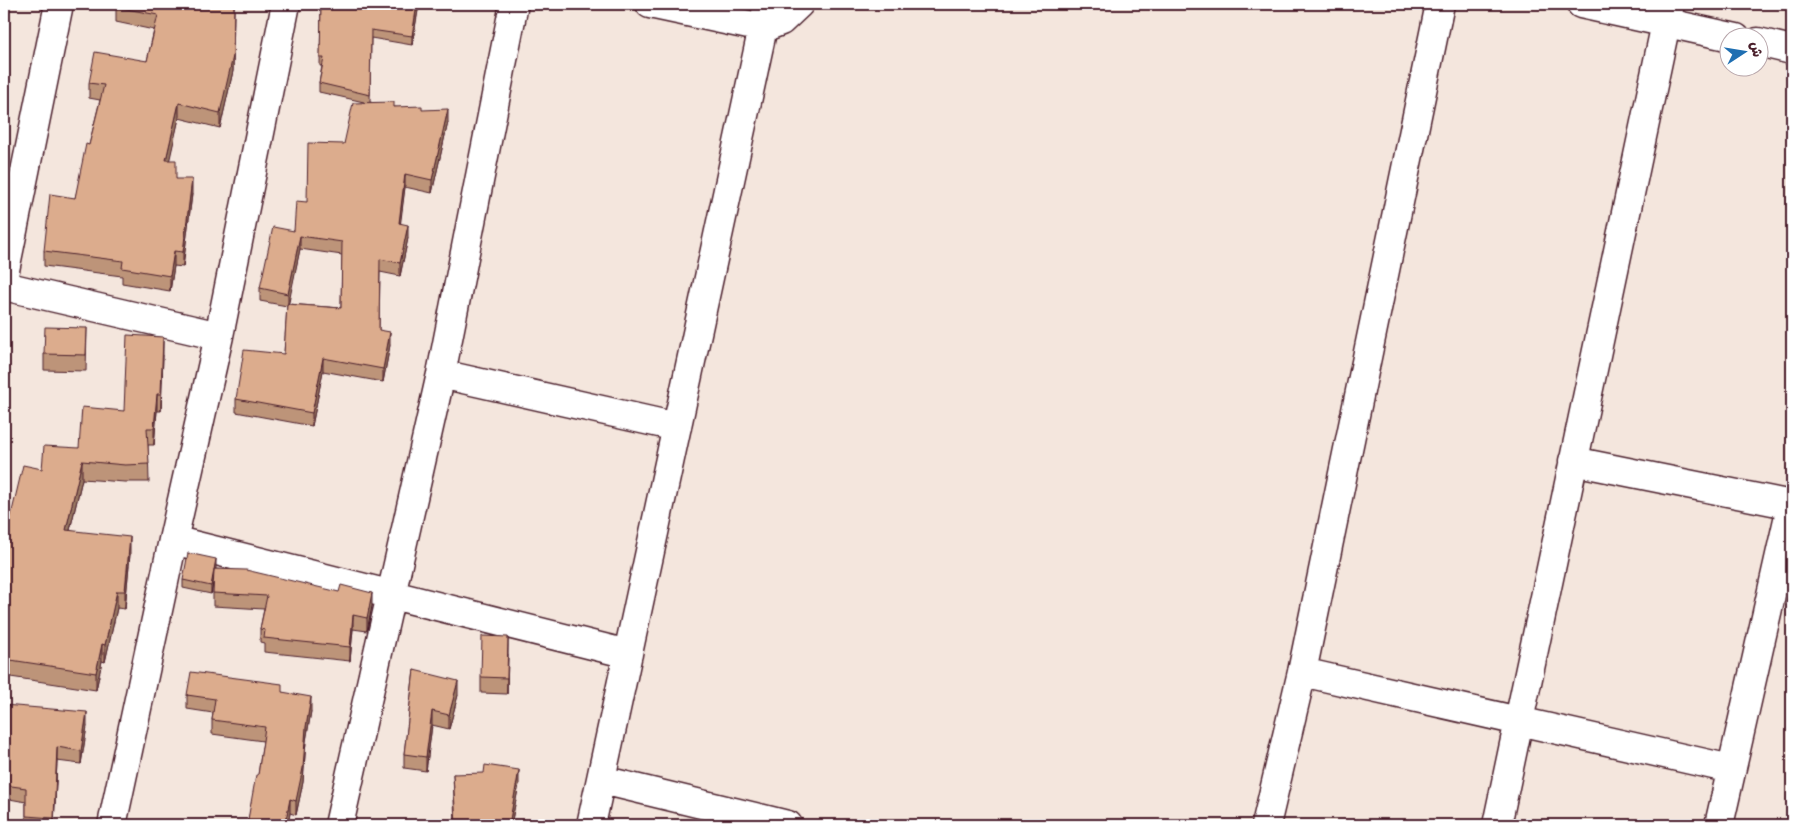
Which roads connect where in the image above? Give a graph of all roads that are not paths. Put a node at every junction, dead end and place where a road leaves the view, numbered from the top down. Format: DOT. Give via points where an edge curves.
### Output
graph roads {
  1 [pos="58,4"];
  2 [pos="286,4"];
  3 [pos="514,4"];
  4 [pos="650,4"];
  5 [pos="799,4"];
  6 [pos="1440,4"];
  7 [pos="1581,4"];
  8 [pos="1668,13"];
  9 [pos="765,16"];
  10 [pos="1718,31"];
  11 [pos="1768,44"];
  12 [pos="1792,50"];
  13 [pos="4,275"];
  14 [pos="4,286"];
  15 [pos="219,336"];
  16 [pos="441,374"];
  17 [pos="677,427"];
  18 [pos="1573,461"];
  19 [pos="1792,504"];
  20 [pos="173,540"];
  21 [pos="390,594"];
  22 [pos="628,654"];
  23 [pos="1302,672"];
  24 [pos="1519,721"];
  25 [pos="1730,769"];
  26 [pos="602,780"];
  27 [pos="112,825"];
  28 [pos="339,825"];
  29 [pos="591,825"];
  30 [pos="788,825"];
  31 [pos="1266,825"];
  32 [pos="1497,825"];
  33 [pos="1719,825"];
  1 -- 13 [label="street"];
  2 -- 15 [label="street"];
  3 -- 16 [label="street"];
  4 -- 9 [label="street"];
  5 -- 9 [label="street" via="781,21"];
  6 -- 23 [label="street"];
  7 -- 8 [label="street"];
  8 -- 10 [label="street"];
  8 -- 18 [label="street"];
  9 -- 17 [label="street"];
  11 -- 12 [label="street"];
  14 -- 15 [label="street"];
  15 -- 20 [label="street"];
  16 -- 17 [label="street"];
  16 -- 21 [label="street"];
  17 -- 22 [label="street"];
  18 -- 19 [label="street"];
  18 -- 24 [label="street"];
  19 -- 25 [label="street"];
  20 -- 21 [label="street"];
  20 -- 27 [label="street"];
  21 -- 22 [label="street"];
  21 -- 28 [label="street"];
  22 -- 26 [label="street"];
  23 -- 24 [label="street"];
  23 -- 31 [label="street"];
  24 -- 25 [label="street"];
  24 -- 32 [label="street"];
  25 -- 33 [label="street"];
  26 -- 29 [label="street"];
  26 -- 30 [label="street"];
}
